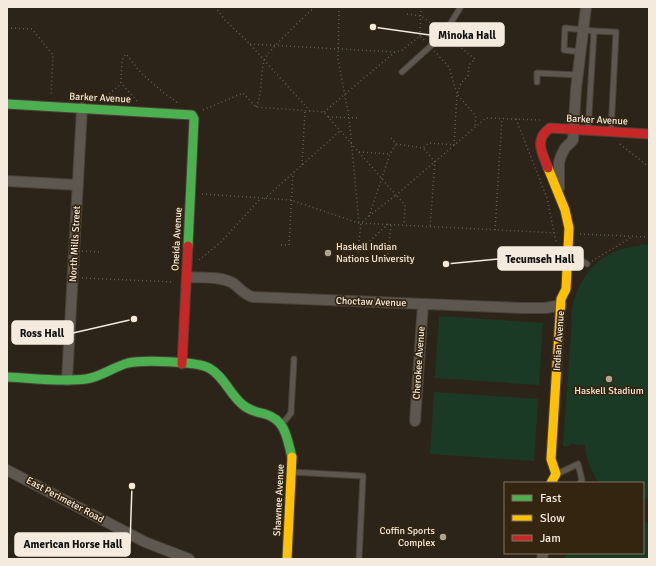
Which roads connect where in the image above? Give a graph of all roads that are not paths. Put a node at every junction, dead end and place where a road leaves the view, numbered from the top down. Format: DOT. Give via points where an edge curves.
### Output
graph roads {
  1 [pos="457,7"];
  2 [pos="461,7"];
  3 [pos="586,7"];
  4 [pos="583,30"];
  5 [pos="594,31"];
  6 [pos="580,52"];
  7 [pos="402,72"];
  8 [pos="578,75"];
  9 [pos="537,82"];
  10 [pos="7,104"];
  11 [pos="82,108"];
  12 [pos="195,113"];
  13 [pos="574,129"];
  14 [pos="588,130"];
  15 [pos="545,131"];
  16 [pos="610,132"];
  17 [pos="649,134"];
  18 [pos="7,181"];
  19 [pos="78,185"];
  20 [pos="560,198"];
  21 [pos="568,255"];
  22 [pos="587,264"];
  23 [pos="187,277"];
  24 [pos="423,304"];
  25 [pos="561,305"];
  26 [pos="294,359"];
  27 [pos="182,364"];
  28 [pos="7,377"];
  29 [pos="68,380"];
  30 [pos="415,421"];
  31 [pos="282,424"];
  32 [pos="7,470"];
  33 [pos="291,472"];
  34 [pos="556,474"];
  35 [pos="552,482"];
  36 [pos="581,482"];
  37 [pos="189,559"];
  38 [pos="287,559"];
  39 [pos="359,559"];
  1 -- 2 [label="lane"];
  2 -- 7 [label="lane" via="444,34"];
  3 -- 4 [label="street, Indian Avenue"];
  4 -- 5 [label="lane"];
  4 -- 6 [label="street, Indian Avenue"];
  4 -- 6 [label="lane" via="565,28 564,50"];
  5 -- 14 [label="lane"];
  5 -- 16 [label="lane" via="616,32"];
  6 -- 8 [label="street, Indian Avenue"];
  8 -- 9 [label="lane" via="537,72"];
  8 -- 13 [label="street, Indian Avenue"];
  10 -- 11 [label="street, Barker Avenue"];
  11 -- 12 [label="street, Barker Avenue"];
  11 -- 19 [label="street, North Mills Street"];
  12 -- 23 [label="street, Oneida Avenue"];
  13 -- 14 [label="street, Barker Avenue"];
  13 -- 15 [label="street, Barker Avenue" via="550,128"];
  13 -- 20 [label="street, Indian Avenue" via="573,140 565,148 559,162"];
  14 -- 16 [label="street, Barker Avenue"];
  15 -- 20 [label="street, Indian Avenue" via="541,137 540,147"];
  16 -- 17 [label="street, Barker Avenue"];
  18 -- 19 [label="street"];
  19 -- 29 [label="street, North Mills Street"];
  20 -- 21 [label="street, Indian Avenue" via="567,218"];
  21 -- 22 [label="lane" via="577,257"];
  21 -- 25 [label="street, Indian Avenue" via="566,289"];
  23 -- 24 [label="street, Choctaw Avenue" via="226,280 253,298"];
  23 -- 27 [label="street, Oneida Avenue"];
  24 -- 25 [label="street, Choctaw Avenue" via="523,308"];
  24 -- 30 [label="street, Cherokee Avenue"];
  25 -- 34 [label="street, Indian Avenue" via="551,459"];
  26 -- 31 [label="lane" via="291,413"];
  27 -- 29 [label="street" via="130,362 102,376"];
  27 -- 31 [label="street" via="196,364 209,368 244,406 256,413 272,416"];
  28 -- 29 [label="street"];
  31 -- 33 [label="street, Shawnee Avenue" via="292,458"];
  32 -- 37 [label="street, East Perimeter Road" via="145,542"];
  33 -- 38 [label="street, Shawnee Avenue"];
  33 -- 39 [label="lane" via="363,476"];
  34 -- 35 [label="street"];
  34 -- 36 [label="lane" via="578,464"];
}
